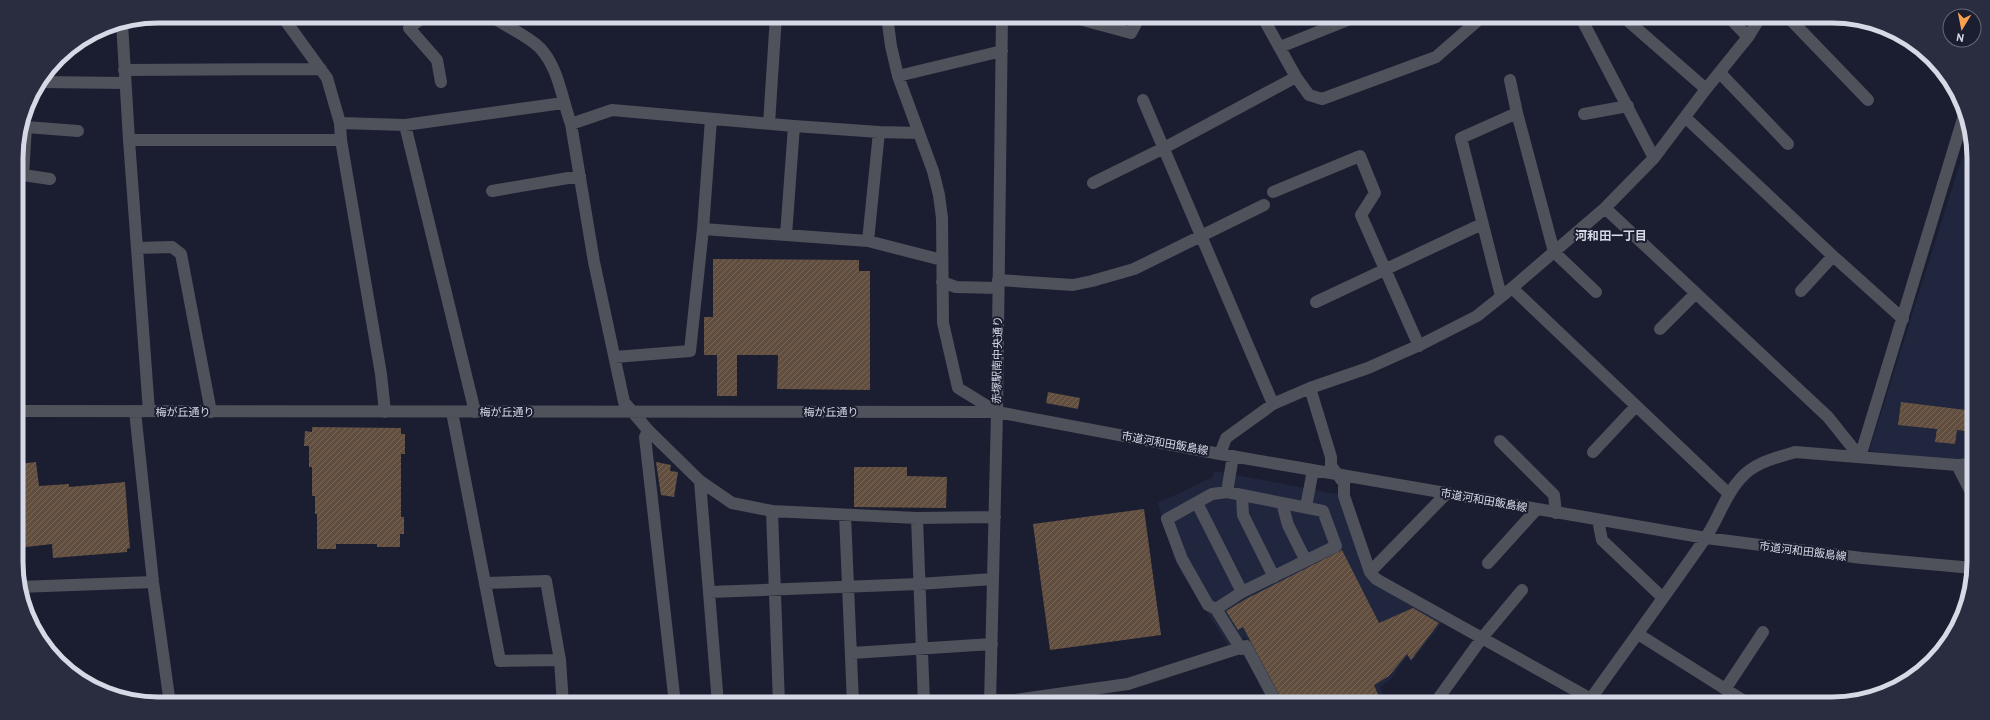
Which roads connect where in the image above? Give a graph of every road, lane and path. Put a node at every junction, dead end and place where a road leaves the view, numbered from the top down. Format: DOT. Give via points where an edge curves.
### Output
graph roads {
  1 [pos="287,23"];
  2 [pos="416,23"];
  3 [pos="503,23"];
  4 [pos="776,23"];
  5 [pos="888,23"];
  6 [pos="1002,23"];
  7 [pos="1094,23"];
  8 [pos="1136,23"];
  9 [pos="1266,23"];
  10 [pos="1340,23"];
  11 [pos="1475,23"];
  12 [pos="1584,23"];
  13 [pos="1630,23"];
  14 [pos="1735,23"];
  15 [pos="1757,23"];
  16 [pos="1795,23"];
  17 [pos="122,28"];
  18 [pos="1748,37"];
  19 [pos="1280,47"];
  20 [pos="1002,51"];
  21 [pos="321,69"];
  22 [pos="124,70"];
  23 [pos="1720,73"];
  24 [pos="898,76"];
  25 [pos="1296,77"];
  26 [pos="1510,80"];
  27 [pos="47,82"];
  28 [pos="441,82"];
  29 [pos="125,83"];
  30 [pos="1706,89"];
  31 [pos="1143,100"];
  32 [pos="1868,100"];
  33 [pos="563,103"];
  34 [pos="1628,106"];
  35 [pos="1517,113"];
  36 [pos="1584,114"];
  37 [pos="1686,118"];
  38 [pos="711,119"];
  39 [pos="1962,122"];
  40 [pos="340,123"];
  41 [pos="571,124"];
  42 [pos="769,124"];
  43 [pos="405,125"];
  44 [pos="794,126"];
  45 [pos="27,127"];
  46 [pos="78,131"];
  47 [pos="879,132"];
  48 [pos="919,133"];
  49 [pos="129,140"];
  50 [pos="340,140"];
  51 [pos="24,143"];
  52 [pos="1788,144"];
  53 [pos="1164,148"];
  54 [pos="1654,158"];
  55 [pos="580,176"];
  56 [pos="50,179"];
  57 [pos="1093,183"];
  58 [pos="492,191"];
  59 [pos="1272,192"];
  60 [pos="1264,205"];
  61 [pos="1605,208"];
  62 [pos="1482,224"];
  63 [pos="704,229"];
  64 [pos="1201,234"];
  65 [pos="786,235"];
  66 [pos="868,241"];
  67 [pos="137,248"];
  68 [pos="1554,252"];
  69 [pos="1832,256"];
  70 [pos="942,260"];
  71 [pos="1385,271"];
  72 [pos="942,282"];
  73 [pos="998,284"];
  74 [pos="1512,288"];
  75 [pos="1801,291"];
  76 [pos="1596,292"];
  77 [pos="1696,293"];
  78 [pos="1502,296"];
  79 [pos="1316,302"];
  80 [pos="1903,318"];
  81 [pos="1660,329"];
  82 [pos="1418,346"];
  83 [pos="615,357"];
  84 [pos="1310,388"];
  85 [pos="1272,404"];
  86 [pos="1636,406"];
  87 [pos="23,411"];
  88 [pos="135,411"];
  89 [pos="149,411"];
  90 [pos="211,412"];
  91 [pos="386,412"];
  92 [pos="452,412"];
  93 [pos="475,412"];
  94 [pos="632,412"];
  95 [pos="997,412"];
  96 [pos="648,430"];
  97 [pos="1500,441"];
  98 [pos="1593,452"];
  99 [pos="1220,454"];
  100 [pos="1233,456"];
  101 [pos="1860,457"];
  102 [pos="1967,464"];
  103 [pos="1957,465"];
  104 [pos="1313,470"];
  105 [pos="1336,474"];
  106 [pos="700,481"];
  107 [pos="1967,484"];
  108 [pos="1227,492"];
  109 [pos="1447,493"];
  110 [pos="1729,494"];
  111 [pos="1242,495"];
  112 [pos="1197,503"];
  113 [pos="1282,503"];
  114 [pos="1306,507"];
  115 [pos="1536,510"];
  116 [pos="772,511"];
  117 [pos="1556,513"];
  118 [pos="845,515"];
  119 [pos="995,517"];
  120 [pos="917,518"];
  121 [pos="1598,520"];
  122 [pos="1706,538"];
  123 [pos="1306,561"];
  124 [pos="1488,563"];
  125 [pos="1967,567"];
  126 [pos="1370,572"];
  127 [pos="1274,577"];
  128 [pos="993,578"];
  129 [pos="154,582"];
  130 [pos="485,583"];
  131 [pos="919,584"];
  132 [pos="26,587"];
  133 [pos="848,587"];
  134 [pos="775,589"];
  135 [pos="1522,590"];
  136 [pos="709,592"];
  137 [pos="1242,592"];
  138 [pos="1663,598"];
  139 [pos="1216,609"];
  140 [pos="1763,632"];
  141 [pos="1638,634"];
  142 [pos="1482,638"];
  143 [pos="992,644"];
  144 [pos="922,648"];
  145 [pos="1241,648"];
  146 [pos="852,653"];
  147 [pos="560,660"];
  148 [pos="1726,688"];
  149 [pos="169,697"];
  150 [pos="562,697"];
  151 [pos="674,697"];
  152 [pos="717,697"];
  153 [pos="779,697"];
  154 [pos="853,697"];
  155 [pos="924,697"];
  156 [pos="990,697"];
  157 [pos="1036,697"];
  158 [pos="1273,697"];
  159 [pos="1439,697"];
  160 [pos="1582,697"];
  161 [pos="1592,697"];
  162 [pos="1738,697"];
  1 -- 21 [label="street"];
  2 -- 28 [label="street" via="409,28 437,60"];
  3 -- 33 [label="street" via="539,48 547,57 557,78"];
  4 -- 42 [label="street"];
  5 -- 24 [label="street"];
  6 -- 20 [label="street, 赤塚駅南中央通り"];
  7 -- 8 [label="street" via="1131,33"];
  9 -- 19 [label="street"];
  10 -- 19 [label="street"];
  11 -- 25 [label="street" via="1436,57 1322,99 1308,95"];
  12 -- 34 [label="street"];
  13 -- 30 [label="street"];
  14 -- 18 [label="street"];
  15 -- 18 [label="street"];
  16 -- 32 [label="street"];
  17 -- 22 [label="street"];
  18 -- 23 [label="street"];
  19 -- 25 [label="street"];
  20 -- 24 [label="street"];
  20 -- 73 [label="street, 赤塚駅南中央通り"];
  21 -- 22 [label="street"];
  21 -- 40 [label="street" via="327,78"];
  22 -- 29 [label="street"];
  23 -- 30 [label="street"];
  23 -- 52 [label="street"];
  24 -- 48 [label="street"];
  25 -- 53 [label="street"];
  26 -- 35 [label="street"];
  27 -- 29 [label="street"];
  29 -- 49 [label="street"];
  30 -- 37 [label="street"];
  31 -- 53 [label="street"];
  33 -- 41 [label="street"];
  33 -- 43 [label="street"];
  34 -- 36 [label="street"];
  34 -- 54 [label="street"];
  35 -- 62 [label="street" via="1461,138"];
  35 -- 68 [label="street"];
  37 -- 54 [label="street"];
  37 -- 69 [label="street"];
  38 -- 41 [label="street" via="612,110"];
  38 -- 42 [label="street"];
  38 -- 63 [label="street"];
  39 -- 80 [label="street"];
  40 -- 43 [label="street"];
  40 -- 50 [label="street"];
  41 -- 55 [label="street"];
  42 -- 44 [label="street"];
  43 -- 93 [label="street"];
  44 -- 47 [label="street"];
  44 -- 65 [label="street"];
  45 -- 46 [label="street"];
  47 -- 48 [label="street"];
  47 -- 66 [label="street"];
  48 -- 70 [label="street" via="939,195"];
  49 -- 50 [label="street"];
  49 -- 67 [label="street"];
  50 -- 91 [label="street"];
  51 -- 56 [label="street" via="24,176"];
  53 -- 57 [label="street"];
  53 -- 64 [label="street"];
  54 -- 61 [label="street"];
  55 -- 58 [label="street"];
  55 -- 83 [label="street" via="594,262"];
  59 -- 71 [label="street" via="1360,156 1375,192 1361,215"];
  60 -- 64 [label="street"];
  61 -- 68 [label="street"];
  61 -- 77 [label="street"];
  62 -- 71 [label="street"];
  62 -- 78 [label="street"];
  63 -- 65 [label="street"];
  63 -- 83 [label="street" via="690,352"];
  64 -- 73 [label="street" via="1134,268 1073,285"];
  64 -- 85 [label="street"];
  65 -- 66 [label="street"];
  66 -- 70 [label="street"];
  67 -- 89 [label="street"];
  67 -- 90 [label="street" via="172,247 181,254"];
  68 -- 74 [label="street"];
  68 -- 76 [label="street"];
  69 -- 75 [label="street"];
  69 -- 80 [label="street"];
  70 -- 72 [label="street"];
  71 -- 79 [label="street"];
  71 -- 82 [label="street"];
  72 -- 73 [label="street" via="956,287"];
  72 -- 95 [label="street" via="943,323 958,388"];
  73 -- 95 [label="street, 赤塚駅南中央通り"];
  74 -- 78 [label="street"];
  74 -- 86 [label="street"];
  77 -- 81 [label="street"];
  77 -- 101 [label="street" via="1828,417"];
  78 -- 82 [label="street" via="1477,316"];
  80 -- 101 [label="street"];
  82 -- 84 [label="street" via="1368,368"];
  83 -- 94 [label="street" via="624,402"];
  84 -- 85 [label="street"];
  84 -- 105 [label="street" via="1331,457 1331,466"];
  85 -- 99 [label="street" via="1226,438"];
  86 -- 98 [label="street"];
  86 -- 110 [label="street"];
  87 -- 88 [label="street, 梅が丘通り"];
  88 -- 89 [label="street, 梅が丘通り"];
  88 -- 129 [label="street"];
  89 -- 90 [label="street, 梅が丘通り"];
  90 -- 91 [label="street, 梅が丘通り"];
  91 -- 92 [label="street, 梅が丘通り"];
  92 -- 93 [label="street, 梅が丘通り"];
  92 -- 130 [label="street"];
  93 -- 94 [label="street, 梅が丘通り"];
  94 -- 95 [label="street, 梅が丘通り"];
  94 -- 96 [label="street"];
  95 -- 99 [label="street, 市道河和田飯島線"];
  95 -- 119 [label="street, 赤塚駅南中央通り"];
  96 -- 106 [label="street"];
  96 -- 151 [label="street" via="645,437"];
  97 -- 117 [label="street" via="1554,495"];
  99 -- 100 [label="street, 市道河和田飯島線"];
  100 -- 104 [label="street, 市道河和田飯島線"];
  100 -- 108 [label="street"];
  101 -- 103 [label="street"];
  101 -- 110 [label="street" via="1795,452 1770,459 1741,477"];
  102 -- 103 [label="street"];
  103 -- 107 [label="street"];
  104 -- 105 [label="street, 市道河和田飯島線"];
  104 -- 114 [label="street"];
  105 -- 109 [label="street, 市道河和田飯島線"];
  105 -- 126 [label="street" via="1344,483 1344,496"];
  106 -- 116 [label="street" via="732,503"];
  106 -- 136 [label="street"];
  108 -- 111 [label="street"];
  108 -- 112 [label="street" via="1212,494"];
  109 -- 115 [label="street, 市道河和田飯島線"];
  109 -- 126 [label="street"];
  110 -- 122 [label="street"];
  111 -- 113 [label="street"];
  111 -- 127 [label="street" via="1244,515"];
  112 -- 137 [label="street"];
  112 -- 139 [label="street" via="1167,519 1182,559 1208,605"];
  113 -- 114 [label="street"];
  113 -- 123 [label="street" via="1288,525"];
  114 -- 123 [label="street" via="1323,510 1336,546"];
  115 -- 117 [label="street, 市道河和田飯島線"];
  115 -- 124 [label="street"];
  116 -- 118 [label="street"];
  116 -- 134 [label="street"];
  117 -- 121 [label="street, 市道河和田飯島線"];
  118 -- 120 [label="street"];
  118 -- 133 [label="street"];
  119 -- 120 [label="street"];
  119 -- 128 [label="street, 赤塚駅南中央通り"];
  120 -- 131 [label="street"];
  121 -- 122 [label="street, 市道河和田飯島線"];
  121 -- 138 [label="street" via="1602,540"];
  122 -- 125 [label="street, 市道河和田飯島線" via="1862,558"];
  122 -- 138 [label="street"];
  123 -- 127 [label="street"];
  126 -- 142 [label="street" via="1376,579"];
  127 -- 137 [label="street"];
  128 -- 131 [label="street"];
  128 -- 143 [label="street, 赤塚駅南中央通り"];
  129 -- 132 [label="street"];
  129 -- 149 [label="street"];
  130 -- 147 [label="street" via="500,661"];
  130 -- 147 [label="street" via="546,581"];
  131 -- 133 [label="street"];
  131 -- 144 [label="street"];
  133 -- 134 [label="street"];
  133 -- 146 [label="street"];
  134 -- 136 [label="street"];
  134 -- 153 [label="street"];
  135 -- 142 [label="street"];
  136 -- 152 [label="street"];
  137 -- 139 [label="street"];
  138 -- 141 [label="street"];
  139 -- 145 [label="street"];
  140 -- 148 [label="street"];
  141 -- 148 [label="street"];
  141 -- 161 [label="street"];
  142 -- 159 [label="street"];
  142 -- 160 [label="street"];
  143 -- 144 [label="street"];
  143 -- 156 [label="street, 赤塚駅南中央通り"];
  144 -- 146 [label="street"];
  144 -- 155 [label="street"];
  145 -- 157 [label="street" via="1128,684"];
  145 -- 158 [label="street" via="1246,646"];
  146 -- 154 [label="street"];
  147 -- 150 [label="street"];
  148 -- 162 [label="street"];
}
